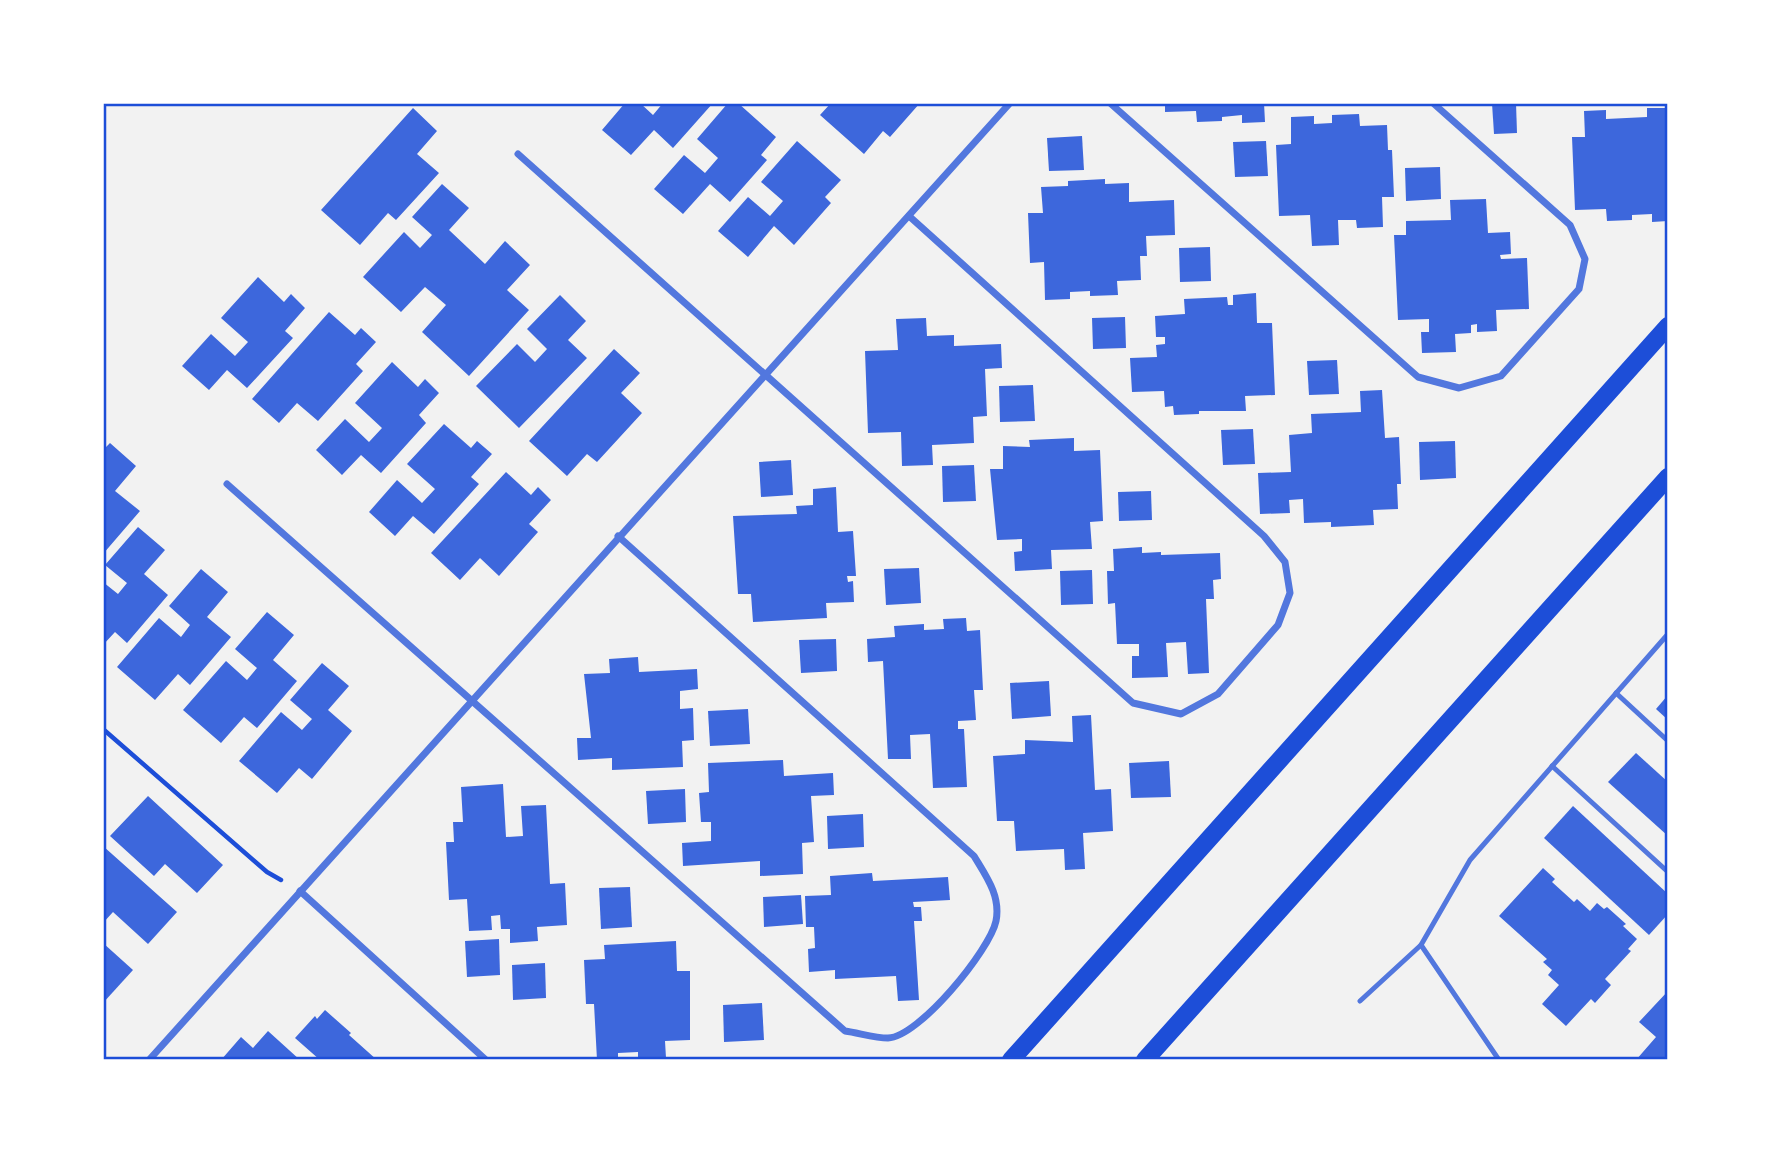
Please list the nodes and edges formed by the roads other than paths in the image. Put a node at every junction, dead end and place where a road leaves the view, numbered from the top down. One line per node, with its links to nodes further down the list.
1 (1010, 103): 5 (street)
2 (1110, 103): 3 (street)
3 (1433, 103)
4 (518, 154): 7 (street)
5 (909, 216): 7 (street); 7 (street)
6 (1668, 326): 22 (main road)
7 (763, 374): 10 (street)
8 (1668, 477): 23 (main road)
9 (228, 484): 13 (street)
10 (618, 536): 13 (street); 13 (street)
11 (1668, 634): 12 (lane)
12 (1616, 693): 14 (lane); 15 (lane)
13 (473, 699): 17 (street)
14 (1668, 741)
15 (1552, 766): 16 (lane); 18 (lane)
16 (1668, 872)
17 (300, 891): 20 (street); 21 (street)
18 (1421, 945): 19 (lane); 24 (lane)
19 (1360, 1002)
20 (149, 1060)
21 (486, 1060)
22 (1011, 1060)
23 (1145, 1060)
24 (1499, 1060)

